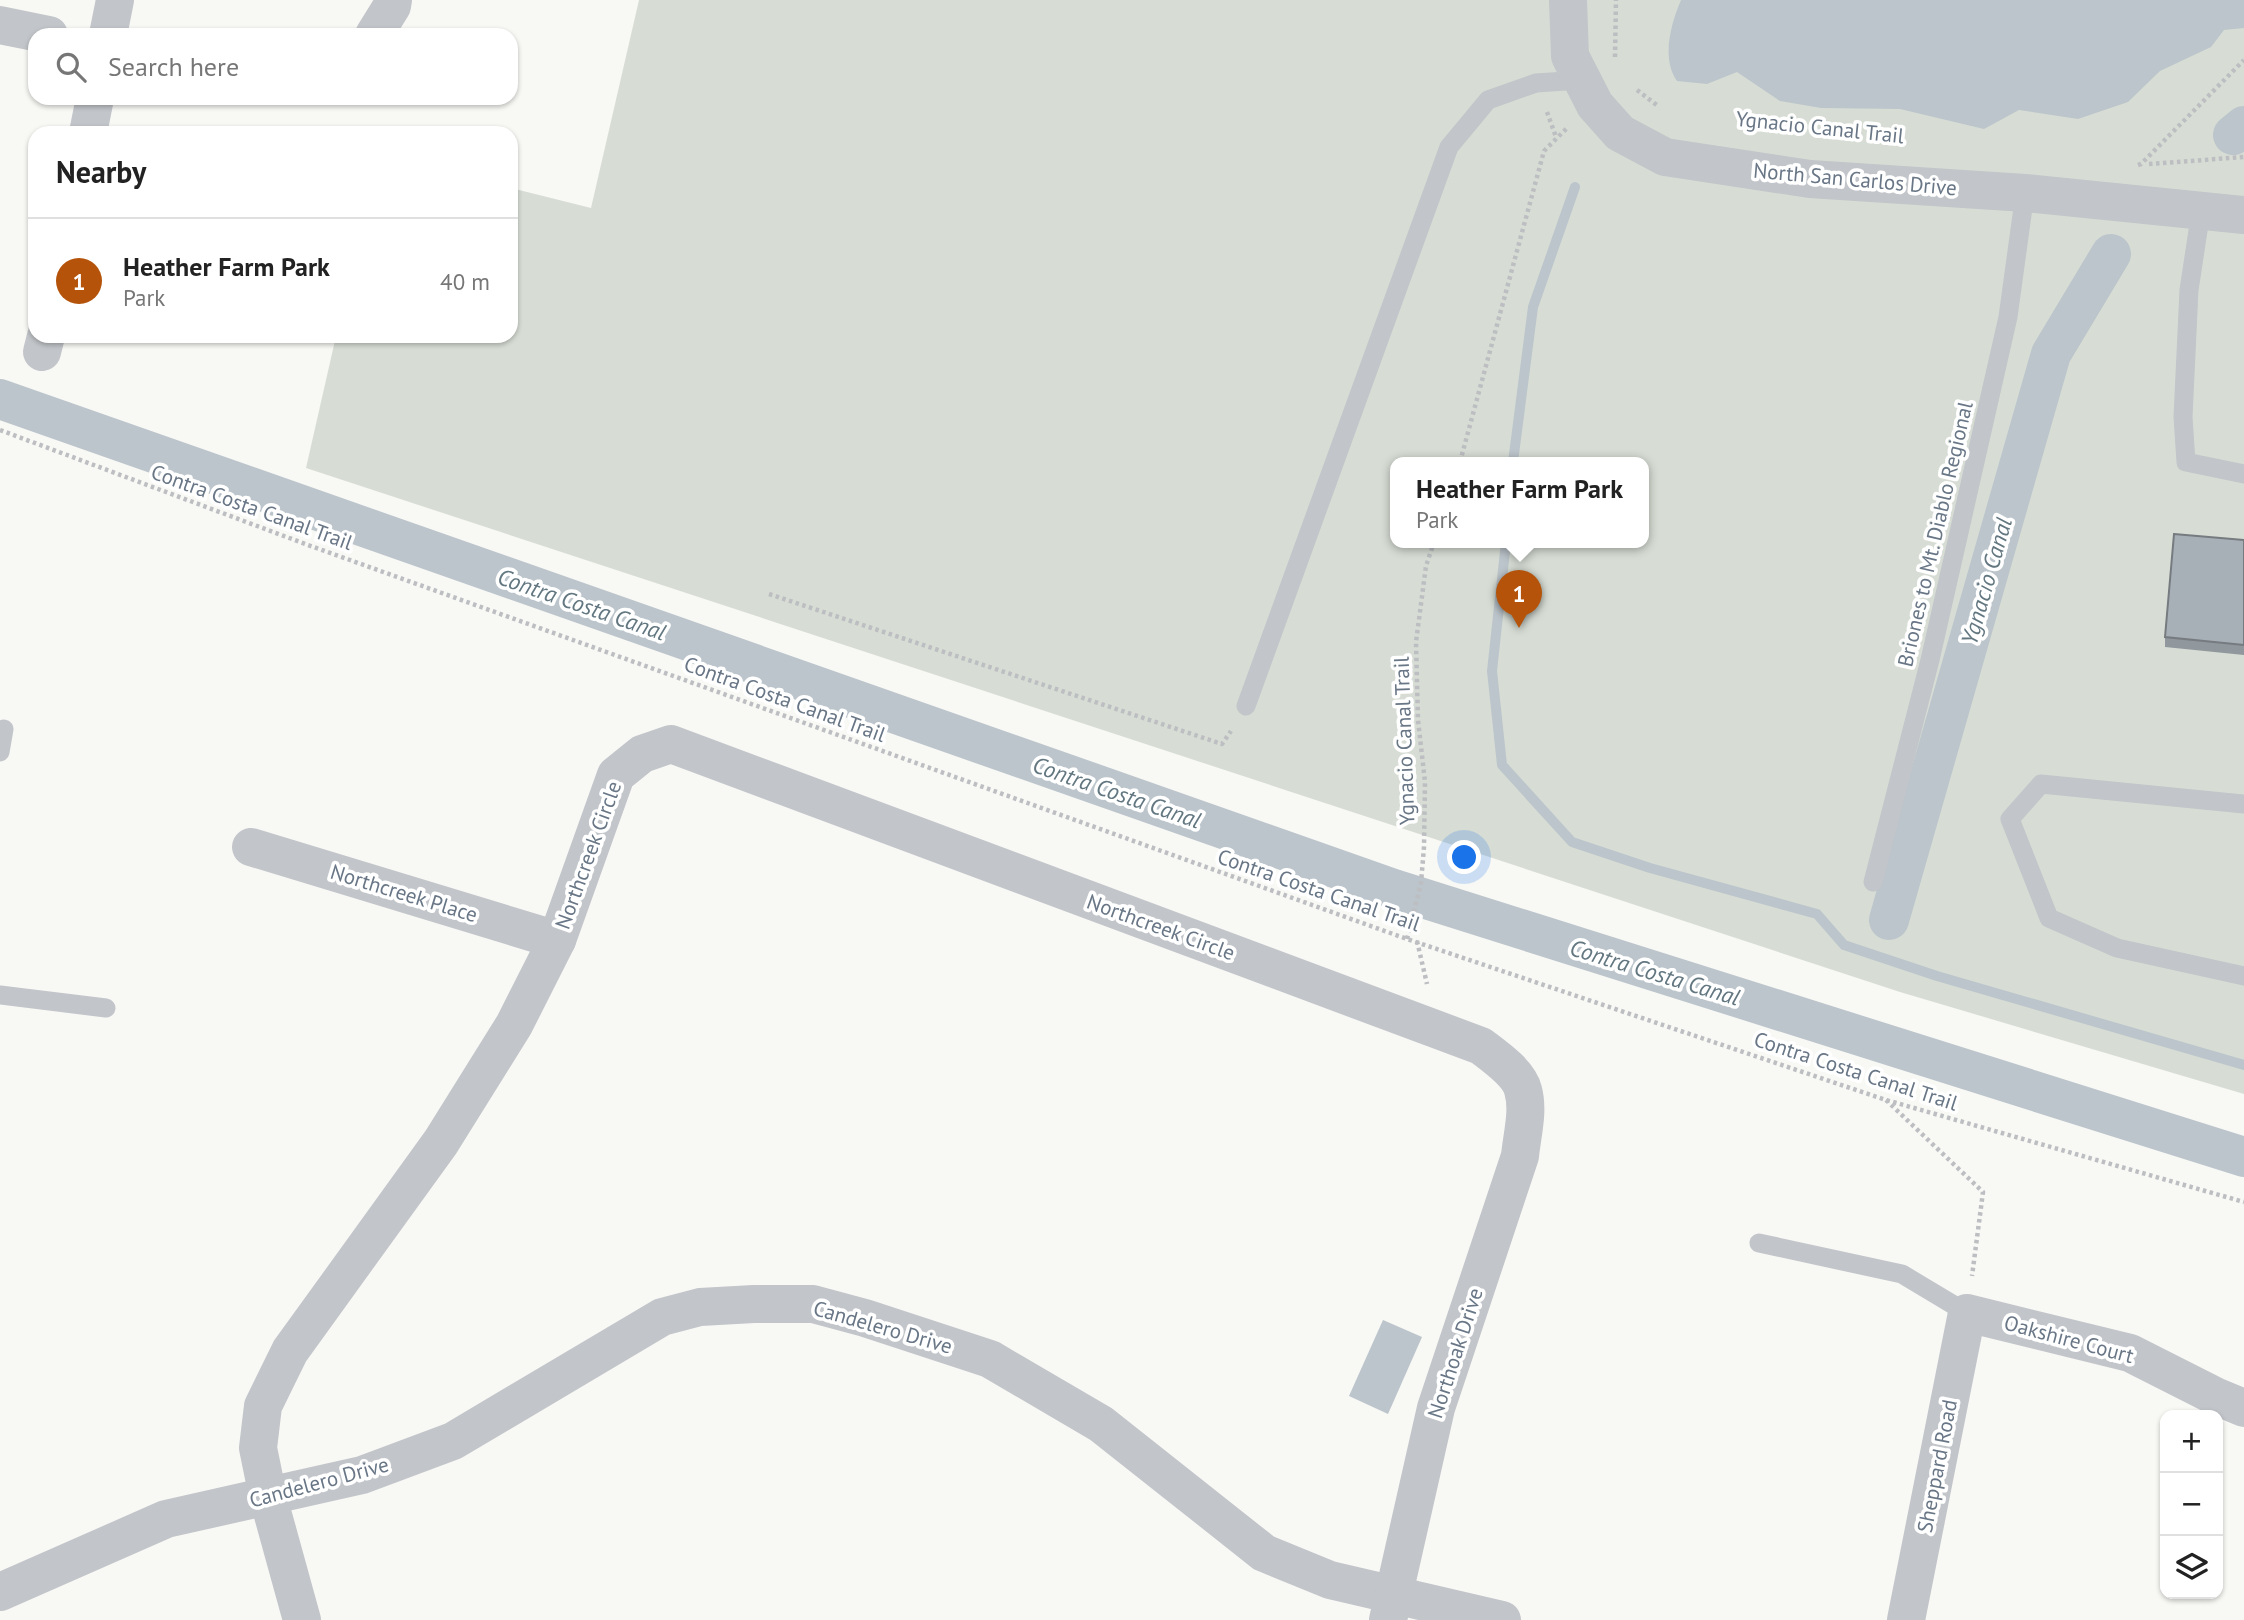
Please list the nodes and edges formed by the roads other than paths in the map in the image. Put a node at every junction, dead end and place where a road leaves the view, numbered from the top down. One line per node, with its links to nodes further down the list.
1 (115, 0): 5 (street)
2 (393, 0): 6 (street)
3 (1568, 0): 8 (street, North San Carlos Drive)
4 (0, 25): 7 (street)
5 (109, 28)
6 (378, 28)
7 (28, 31)
8 (1588, 92): 11 (street, North San Carlos Drive); 15 (lane)
9 (94, 105): 10 (street)
10 (89, 126)
11 (2025, 192): 12 (street, North San Carlos Drive); 20 (lane, Briones to Mt. Diablo Regional)
12 (2201, 211): 13 (street, North San Carlos Drive); 14 (lane)
13 (2244, 215)
14 (2244, 474)
15 (1246, 706)
16 (4, 729): 17 (lane)
17 (0, 752)
18 (2244, 804): 22 (lane)
19 (251, 847): 21 (street, Northcreek Place)
20 (1873, 882)
21 (556, 940): 25 (street, Northcreek Circle); 29 (street, Northcreek Circle)
22 (2244, 976)
23 (0, 995): 24 (lane)
24 (106, 1008)
25 (1523, 1087): 31 (street, Northoak Drive)
26 (1759, 1243): 27 (lane)
27 (1967, 1312): 28 (street, Oakshire Court); 34 (street, Sheppard Road)
28 (2244, 1408)
29 (268, 1497): 30 (street, Candelero Drive); 31 (street, Candelero Drive); 32 (street, Northcreek Circle)
30 (0, 1592)
31 (1391, 1608): 33 (street, Candelero Drive)
32 (302, 1620)
33 (1502, 1620)
34 (1906, 1620)

